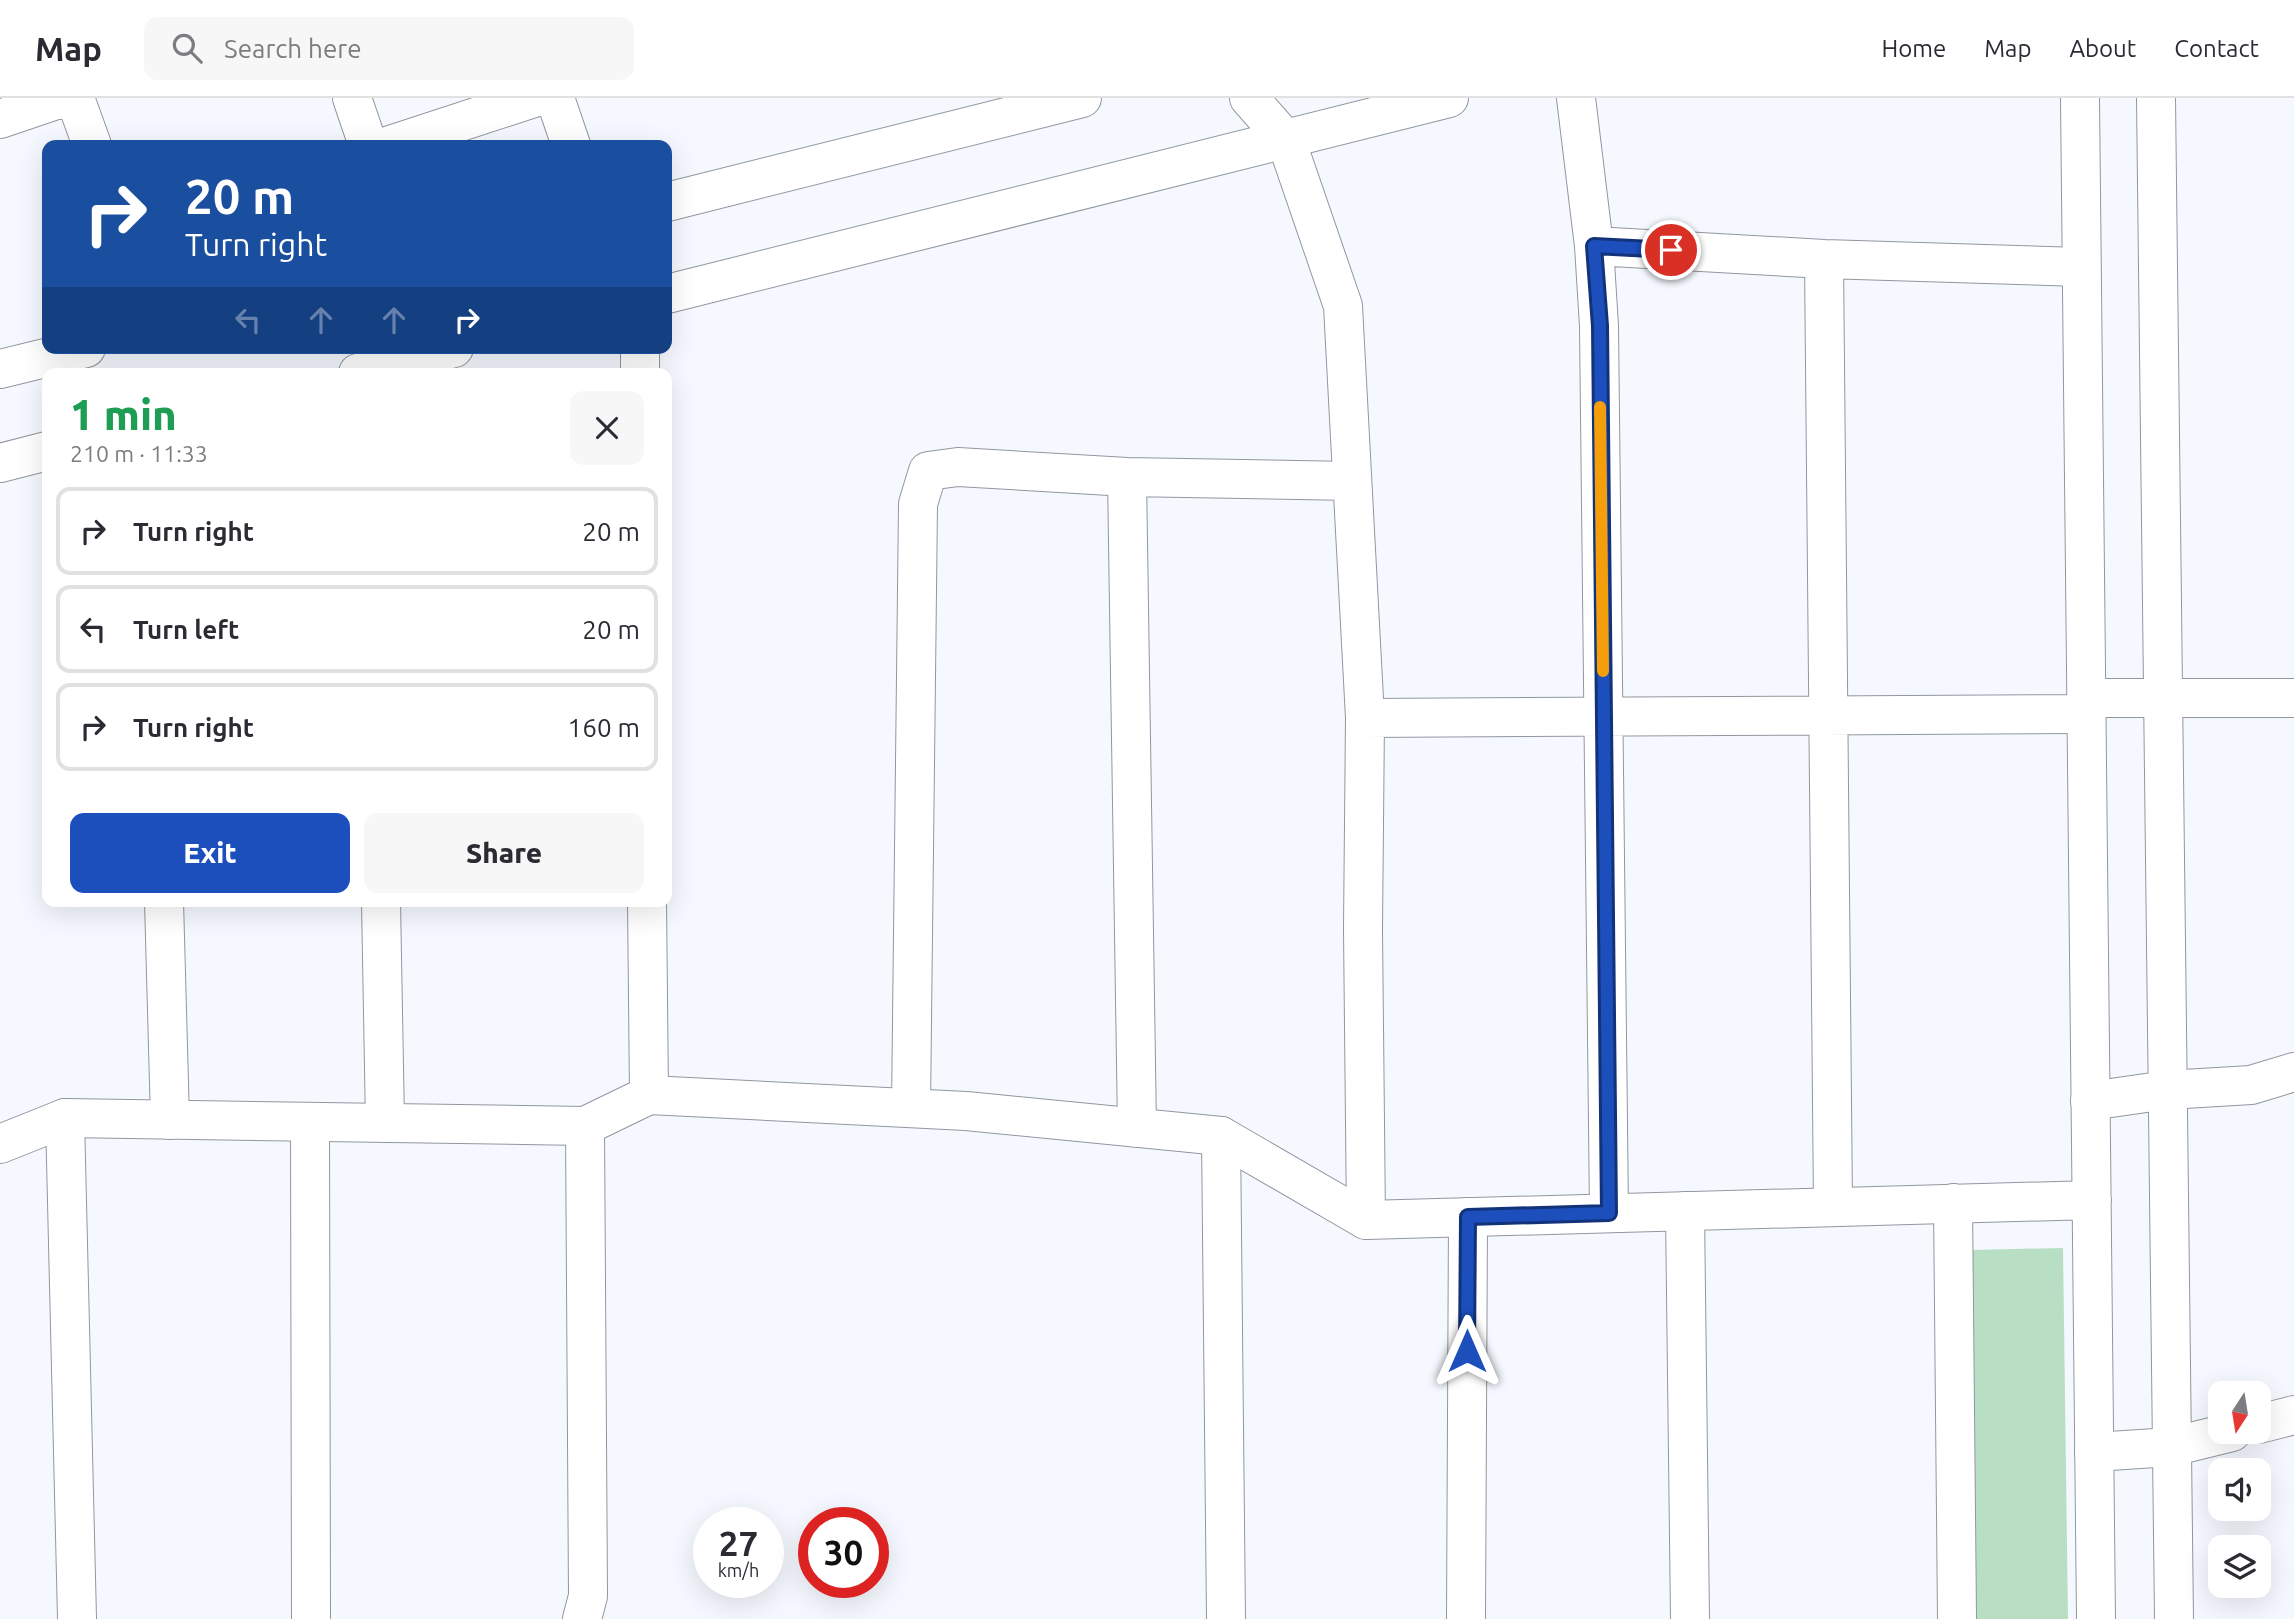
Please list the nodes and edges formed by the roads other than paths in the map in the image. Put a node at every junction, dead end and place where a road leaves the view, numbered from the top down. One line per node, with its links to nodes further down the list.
1 (62, 98): 12 (street)
2 (75, 98): 13 (street)
3 (352, 98): 14 (street)
4 (534, 98): 15 (street)
5 (555, 98): 16 (street)
6 (1082, 98): 18 (street)
7 (1250, 98): 17 (street)
8 (1449, 98): 17 (street)
9 (1576, 98): 19 (street)
10 (2080, 98): 21 (street)
11 (2156, 98): 31 (street)
12 (0, 120)
13 (90, 140)
14 (366, 140)
15 (405, 140)
16 (569, 140)
17 (1286, 140): 22 (street); 30 (street)
18 (672, 201)
19 (1594, 246): 20 (street); 35 (street)
20 (1824, 259): 21 (street); 34 (street)
21 (2081, 267): 33 (street)
22 (672, 293)
23 (61, 354): 26 (street)
24 (432, 354): 25 (street)
25 (382, 368)
26 (0, 369)
27 (42, 452): 28 (street)
28 (0, 463)
29 (1127, 477): 30 (street); 44 (street); 50 (street)
30 (1352, 481): 36 (street)
31 (2163, 698): 32 (street); 33 (street); 41 (street)
32 (2294, 698)
33 (2086, 706): 34 (street); 43 (street)
34 (1828, 714): 35 (street); 55 (street)
35 (1604, 716): 36 (street); 57 (street)
36 (1366, 718): 59 (street)
37 (163, 907): 46 (street)
38 (381, 907): 48 (street)
39 (647, 907): 42 (street)
40 (2294, 1072): 41 (street)
41 (2167, 1090): 43 (street); 63 (street)
42 (649, 1095): 44 (street); 49 (street)
43 (2090, 1101): 53 (street)
44 (911, 1108): 50 (street)
45 (65, 1118): 46 (street); 52 (street); 65 (street)
46 (170, 1120): 47 (street)
47 (310, 1122): 48 (street); 66 (street)
48 (384, 1124): 49 (street)
49 (585, 1126): 67 (street)
50 (1137, 1128): 51 (street)
51 (1221, 1136): 59 (street); 68 (street)
52 (0, 1144)
53 (2092, 1200): 54 (street); 64 (street)
54 (1953, 1203): 55 (street); 71 (street)
55 (1833, 1206): 56 (street)
56 (1685, 1211): 57 (street); 70 (street)
57 (1609, 1213): 58 (street)
58 (1468, 1217): 59 (street); 69 (street)
59 (1367, 1220)
60 (2294, 1415): 61 (street)
61 (2272, 1421)
62 (2208, 1438): 63 (street)
63 (2171, 1447): 64 (street); 73 (street)
64 (2094, 1452): 72 (street)
65 (77, 1619)
66 (311, 1619)
67 (582, 1619)
68 (1226, 1619)
69 (1466, 1619)
70 (1690, 1619)
71 (1957, 1619)
72 (2096, 1619)
73 (2174, 1619)

